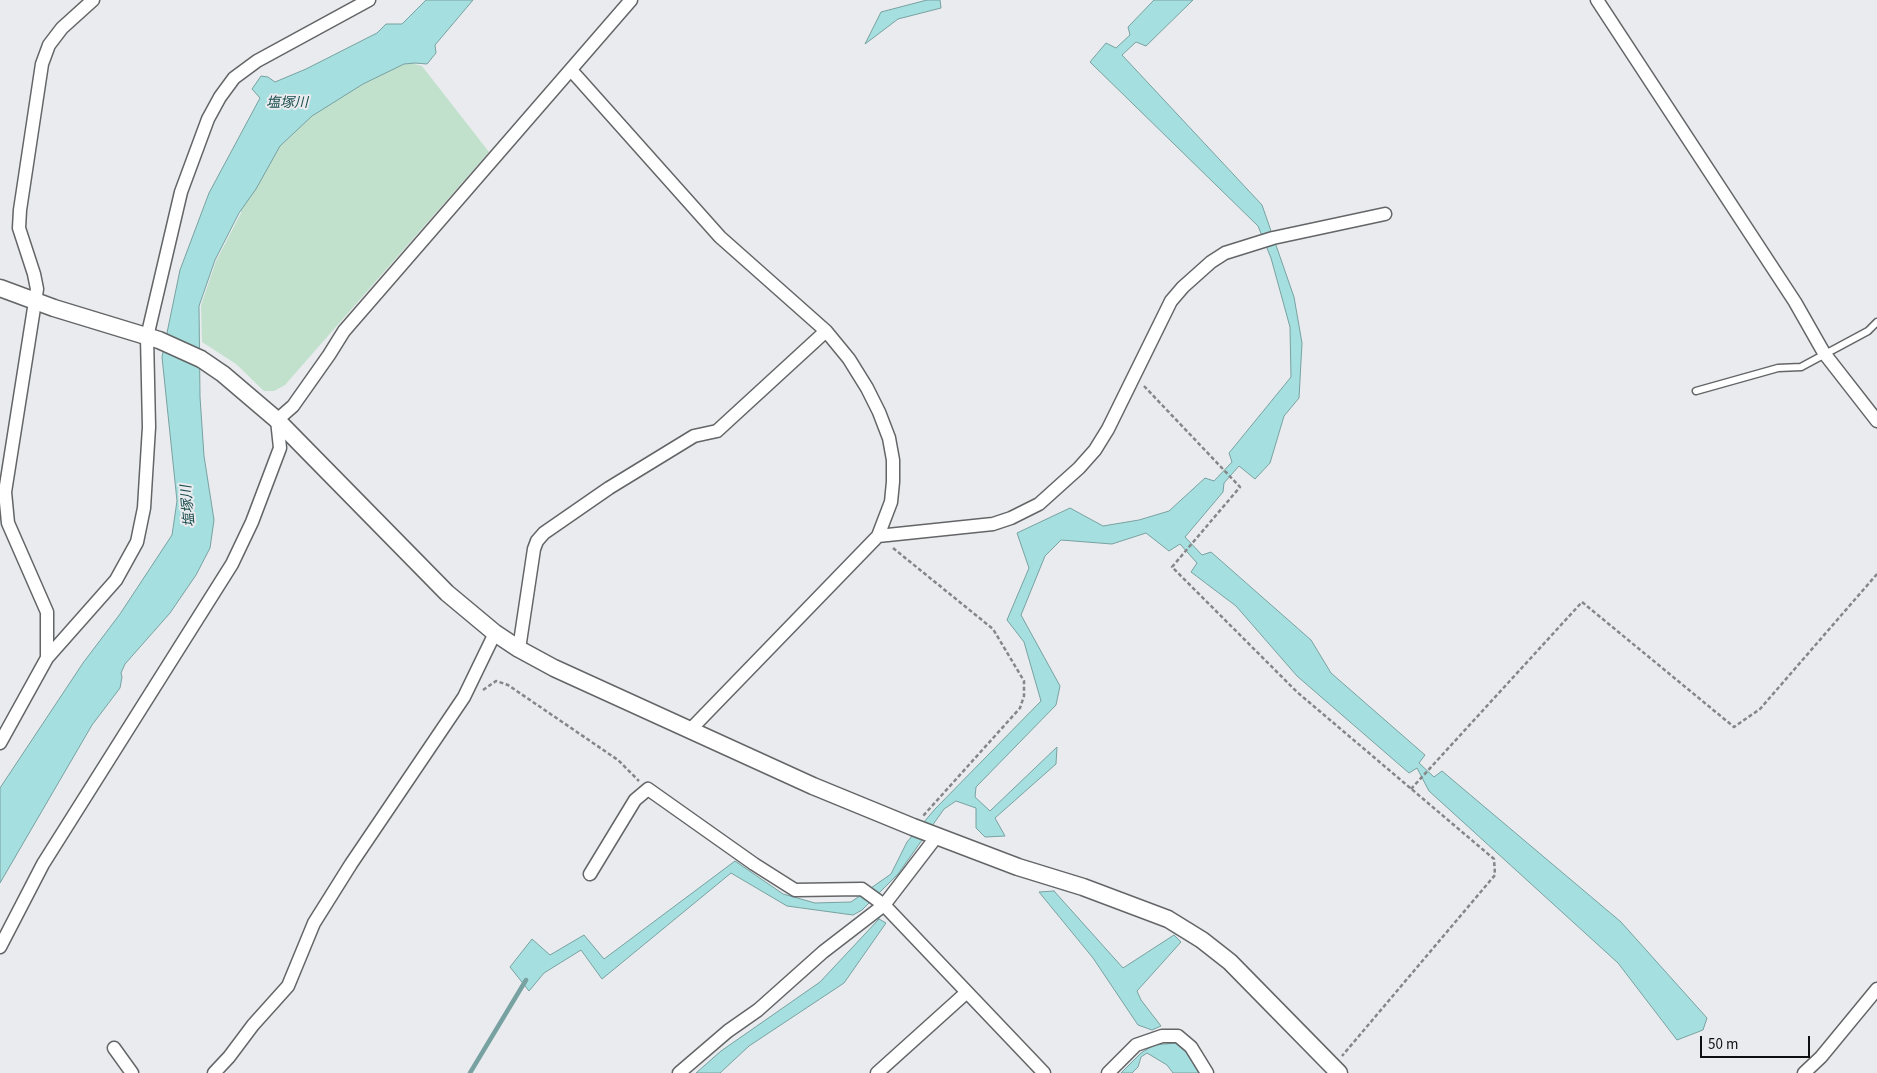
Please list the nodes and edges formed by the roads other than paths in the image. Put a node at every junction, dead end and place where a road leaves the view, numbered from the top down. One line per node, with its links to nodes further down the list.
1 (93, 0): 8 (street)
2 (369, 0): 11 (street)
3 (631, 0): 5 (street)
4 (1597, 0): 12 (street)
5 (571, 70): 10 (street); 14 (street)
6 (1385, 214): 17 (street)
7 (0, 288): 8 (street)
8 (34, 301): 11 (street); 16 (street)
9 (1877, 322): 12 (lane)
10 (826, 331): 17 (street); 19 (street)
11 (153, 339): 14 (street); 20 (street)
12 (1824, 353): 13 (lane); 15 (street)
13 (1696, 391)
14 (277, 420): 18 (street); 26 (street)
15 (1877, 421)
16 (4, 527): 20 (street)
17 (878, 536): 21 (street)
18 (495, 633): 19 (street); 32 (street)
19 (519, 649): 21 (street)
20 (47, 658): 22 (street)
21 (690, 730): 23 (street)
22 (0, 743)
23 (937, 836): 25 (street); 30 (street)
24 (590, 874): 25 (street)
25 (884, 905): 28 (street); 33 (street)
26 (0, 947)
27 (1877, 989): 38 (street)
28 (967, 992): 34 (street); 35 (street)
29 (114, 1048): 31 (street)
30 (1336, 1070)
31 (130, 1072)
32 (214, 1073)
33 (679, 1073)
34 (878, 1073)
35 (1044, 1073)
36 (1108, 1073): 37 (street)
37 (1207, 1073)
38 (1804, 1073)

